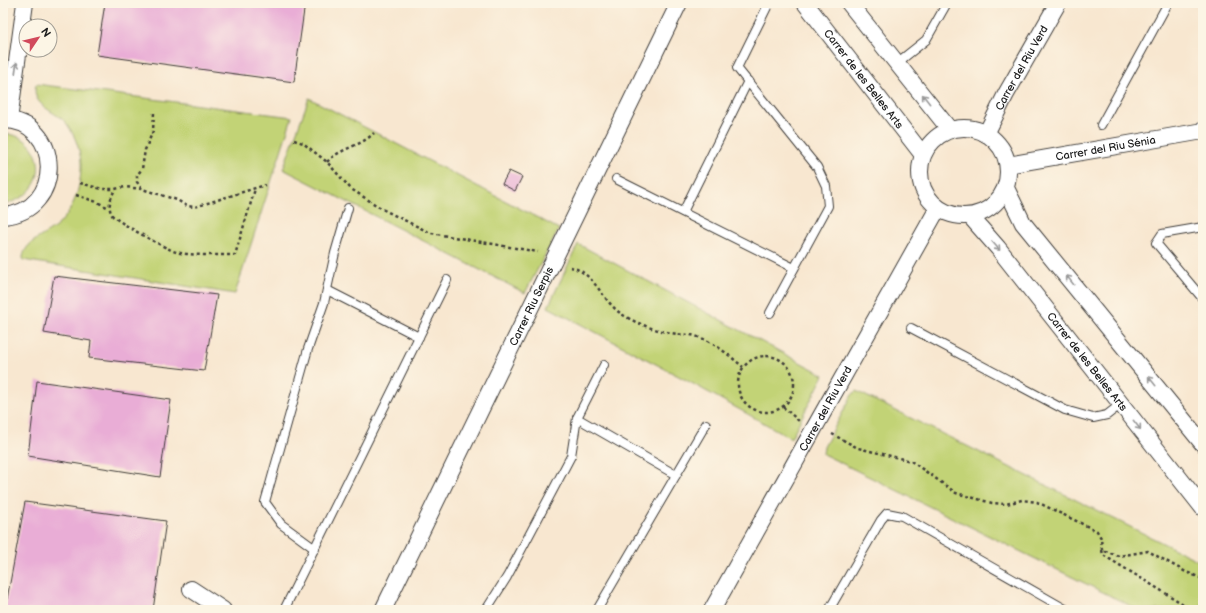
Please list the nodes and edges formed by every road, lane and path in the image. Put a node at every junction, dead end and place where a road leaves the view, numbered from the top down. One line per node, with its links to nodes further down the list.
1 (25, 3): 12 (street, one-way to 1)
2 (679, 3): 63 (street, Carrer Riu Serpis)
3 (769, 3): 10 (lane)
4 (805, 3): 19 (street, Carrer de les Belles Arts)
5 (849, 3): 9 (street)
6 (947, 3): 9 (lane)
7 (1058, 3): 17 (street, Carrer del Riu Verd)
8 (1168, 3): 13 (lane)
9 (897, 63): 14 (street, one-way to 9)
10 (748, 81): 33 (lane); 39 (lane)
11 (154, 113): 25 (path)
12 (6, 120): 34 (street)
13 (1102, 125)
14 (950, 130): 17 (street); 19 (street)
15 (1203, 131): 21 (street, Carrer del Riu Sénia)
16 (374, 133): 20 (path)
17 (986, 134): 21 (street)
18 (294, 140): 20 (path)
19 (923, 155): 32 (street)
20 (327, 162): 37 (path)
21 (1008, 165): 26 (street)
22 (616, 179): 33 (lane)
23 (80, 183): 27 (path)
24 (266, 185): 28 (path)
25 (142, 188): 27 (path); 28 (path)
26 (1006, 188): 35 (street); 54 (street, one-way to 26)
27 (115, 189): 30 (path)
28 (255, 189): 30 (path)
29 (76, 194): 30 (path)
30 (109, 208)
31 (348, 208): 41 (lane)
32 (938, 208): 35 (street); 66 (street, Carrer del Riu Verd)
33 (683, 212): 39 (lane)
34 (3, 216)
35 (970, 216): 48 (street, Carrer de les Belles Arts, one-way to 48)
36 (1203, 227): 42 (lane)
37 (541, 253)
38 (567, 266): 47 (path)
39 (794, 268): 43 (lane)
40 (447, 280): 45 (lane)
41 (327, 290): 45 (lane); 57 (lane)
42 (1203, 299)
43 (770, 313)
44 (911, 328): 48 (lane)
45 (419, 337): 57 (lane)
46 (604, 365): 50 (lane)
47 (743, 367): 49 (path); 49 (path)
48 (1121, 404): 56 (street, Carrer de les Belles Arts, one-way to 56)
49 (783, 407): 51 (path)
50 (577, 418): 55 (lane); 64 (lane)
51 (800, 421)
52 (706, 424): 55 (lane)
53 (832, 434): 58 (path)
54 (1202, 440)
55 (676, 475): 65 (lane)
56 (1203, 508)
57 (315, 548): 62 (lane)
58 (1102, 550): 59 (path); 69 (path)
59 (1203, 579)
60 (191, 589): 61 (street)
61 (223, 610)
62 (284, 610)
63 (383, 610)
64 (486, 610)
65 (597, 610)
66 (712, 610)
67 (829, 610): 68 (lane)
68 (1067, 610)
69 (1194, 610)

